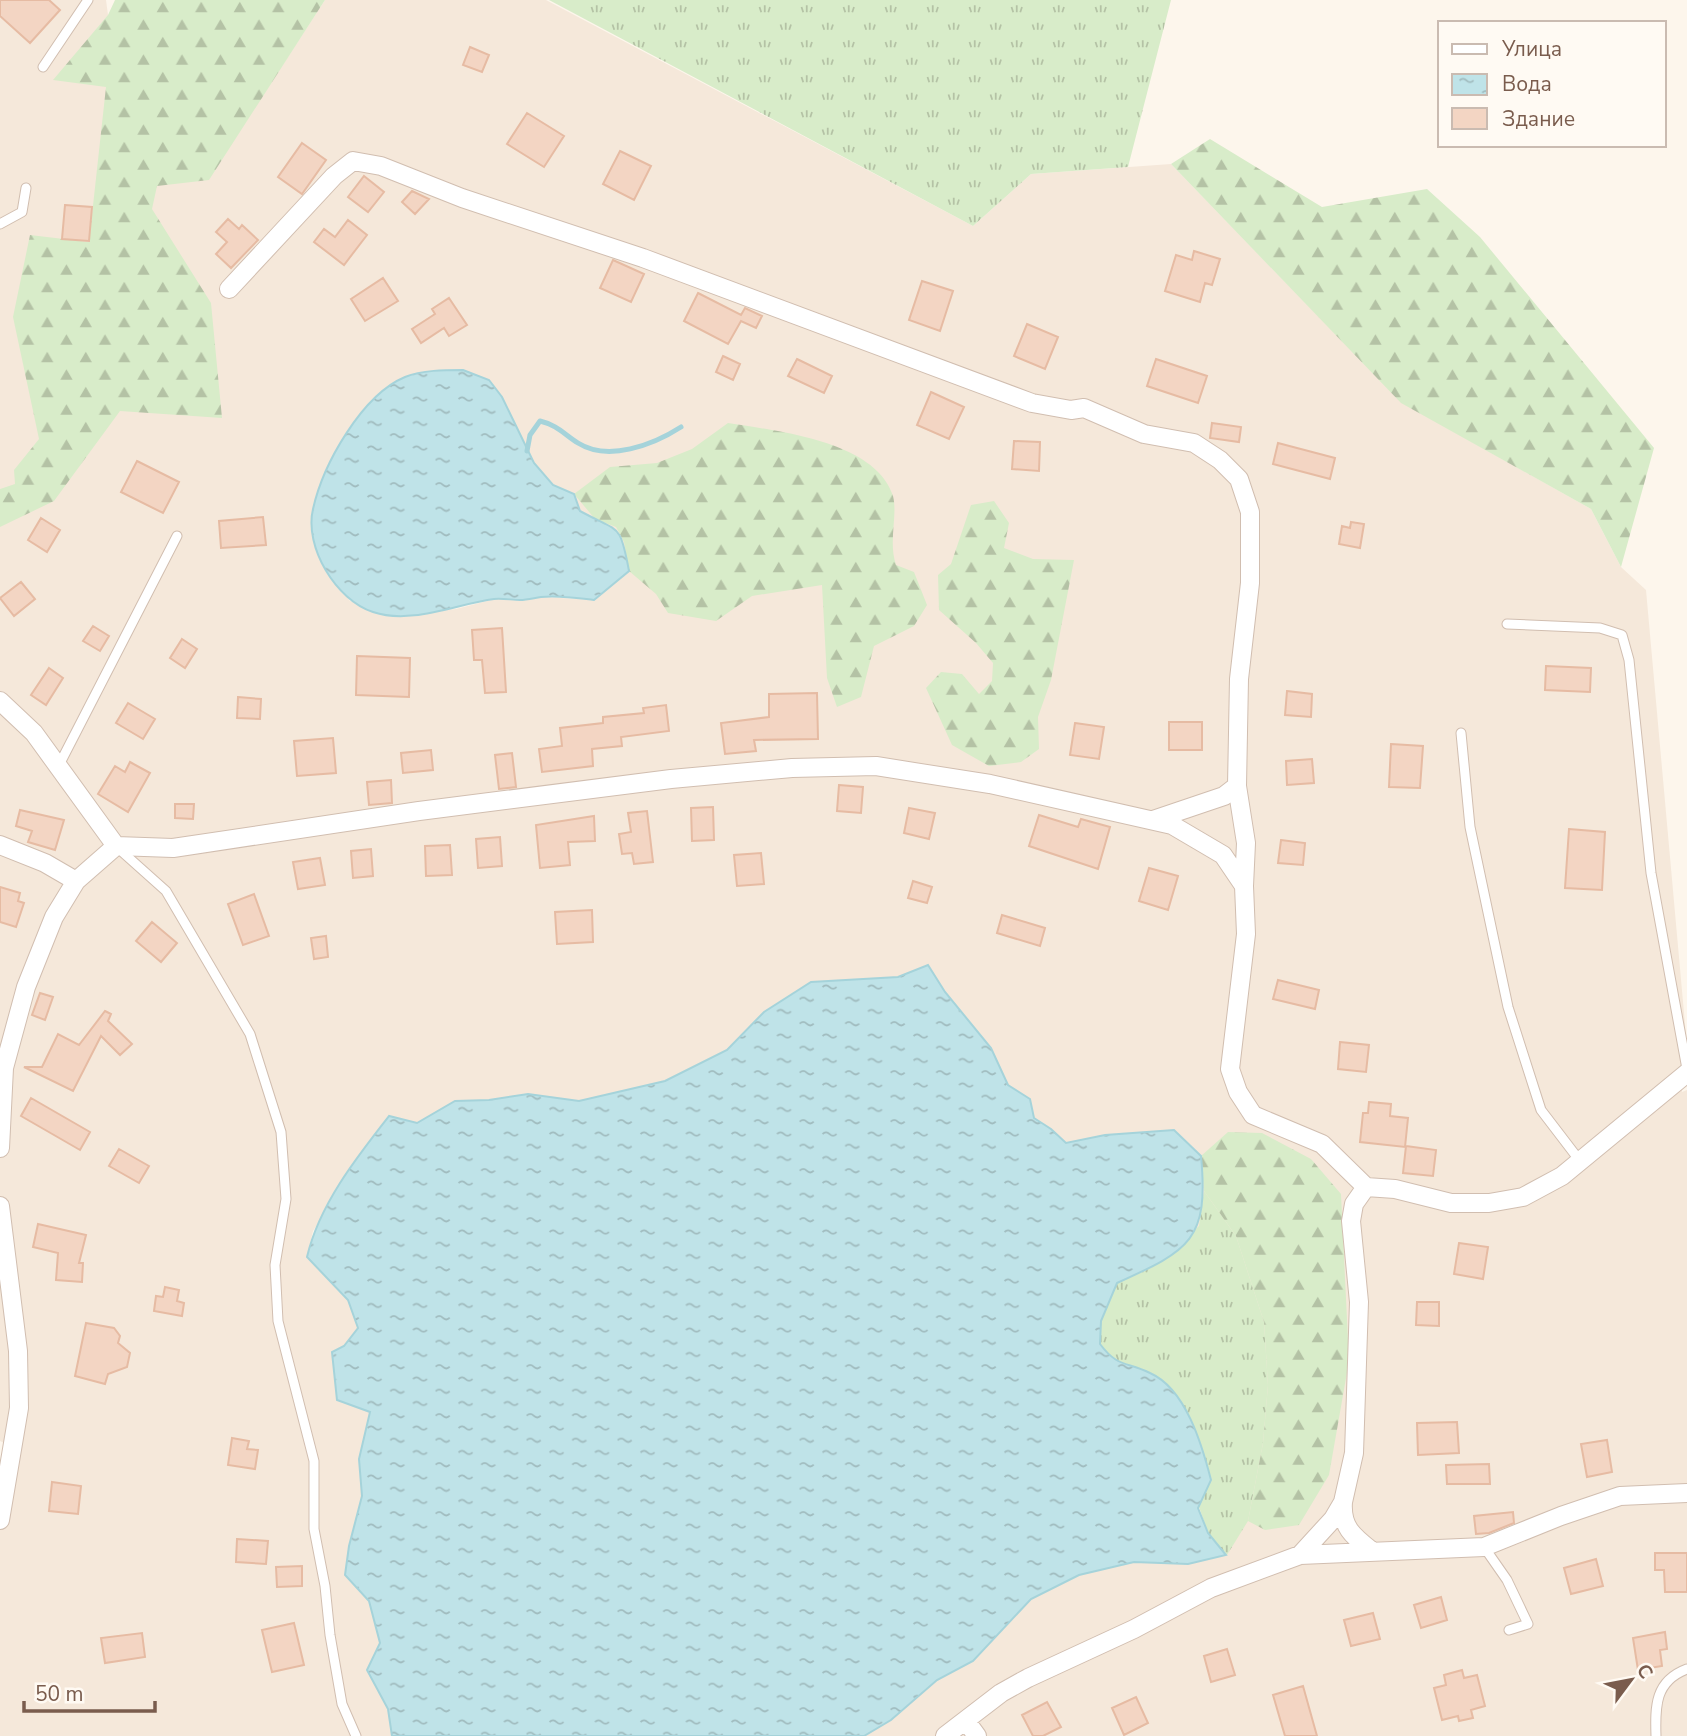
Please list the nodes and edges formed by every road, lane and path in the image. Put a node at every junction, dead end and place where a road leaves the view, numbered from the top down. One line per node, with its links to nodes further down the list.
1 (88, 0): 2 (lane)
2 (43, 67)
3 (26, 188): 4 (lane)
4 (0, 224)
5 (229, 289): 11 (street)
6 (177, 536): 10 (lane)
7 (1507, 624): 17 (lane)
8 (0, 701): 10 (street)
9 (1461, 733): 19 (lane)
10 (58, 767): 14 (street)
11 (1237, 786): 12 (street); 16 (street)
12 (1153, 820): 14 (street); 16 (street)
13 (0, 845): 15 (street)
14 (116, 846): 15 (street); 31 (lane)
15 (76, 881): 18 (street)
16 (1244, 887): 20 (street)
17 (1687, 1071): 19 (street)
18 (0, 1147)
19 (1580, 1161): 20 (street)
20 (1367, 1187): 23 (street)
21 (0, 1206): 24 (street)
22 (1687, 1493): 25 (street)
23 (1343, 1502): 26 (street); 27 (street)
24 (0, 1520)
25 (1484, 1547): 26 (street); 28 (lane)
26 (1373, 1552): 27 (street)
27 (1300, 1555): 30 (street)
28 (1509, 1630)
29 (1687, 1669): 34 (lane)
30 (966, 1721): 32 (street); 33 (street)
31 (356, 1736)
32 (945, 1736)
33 (977, 1736)
34 (1656, 1736)

